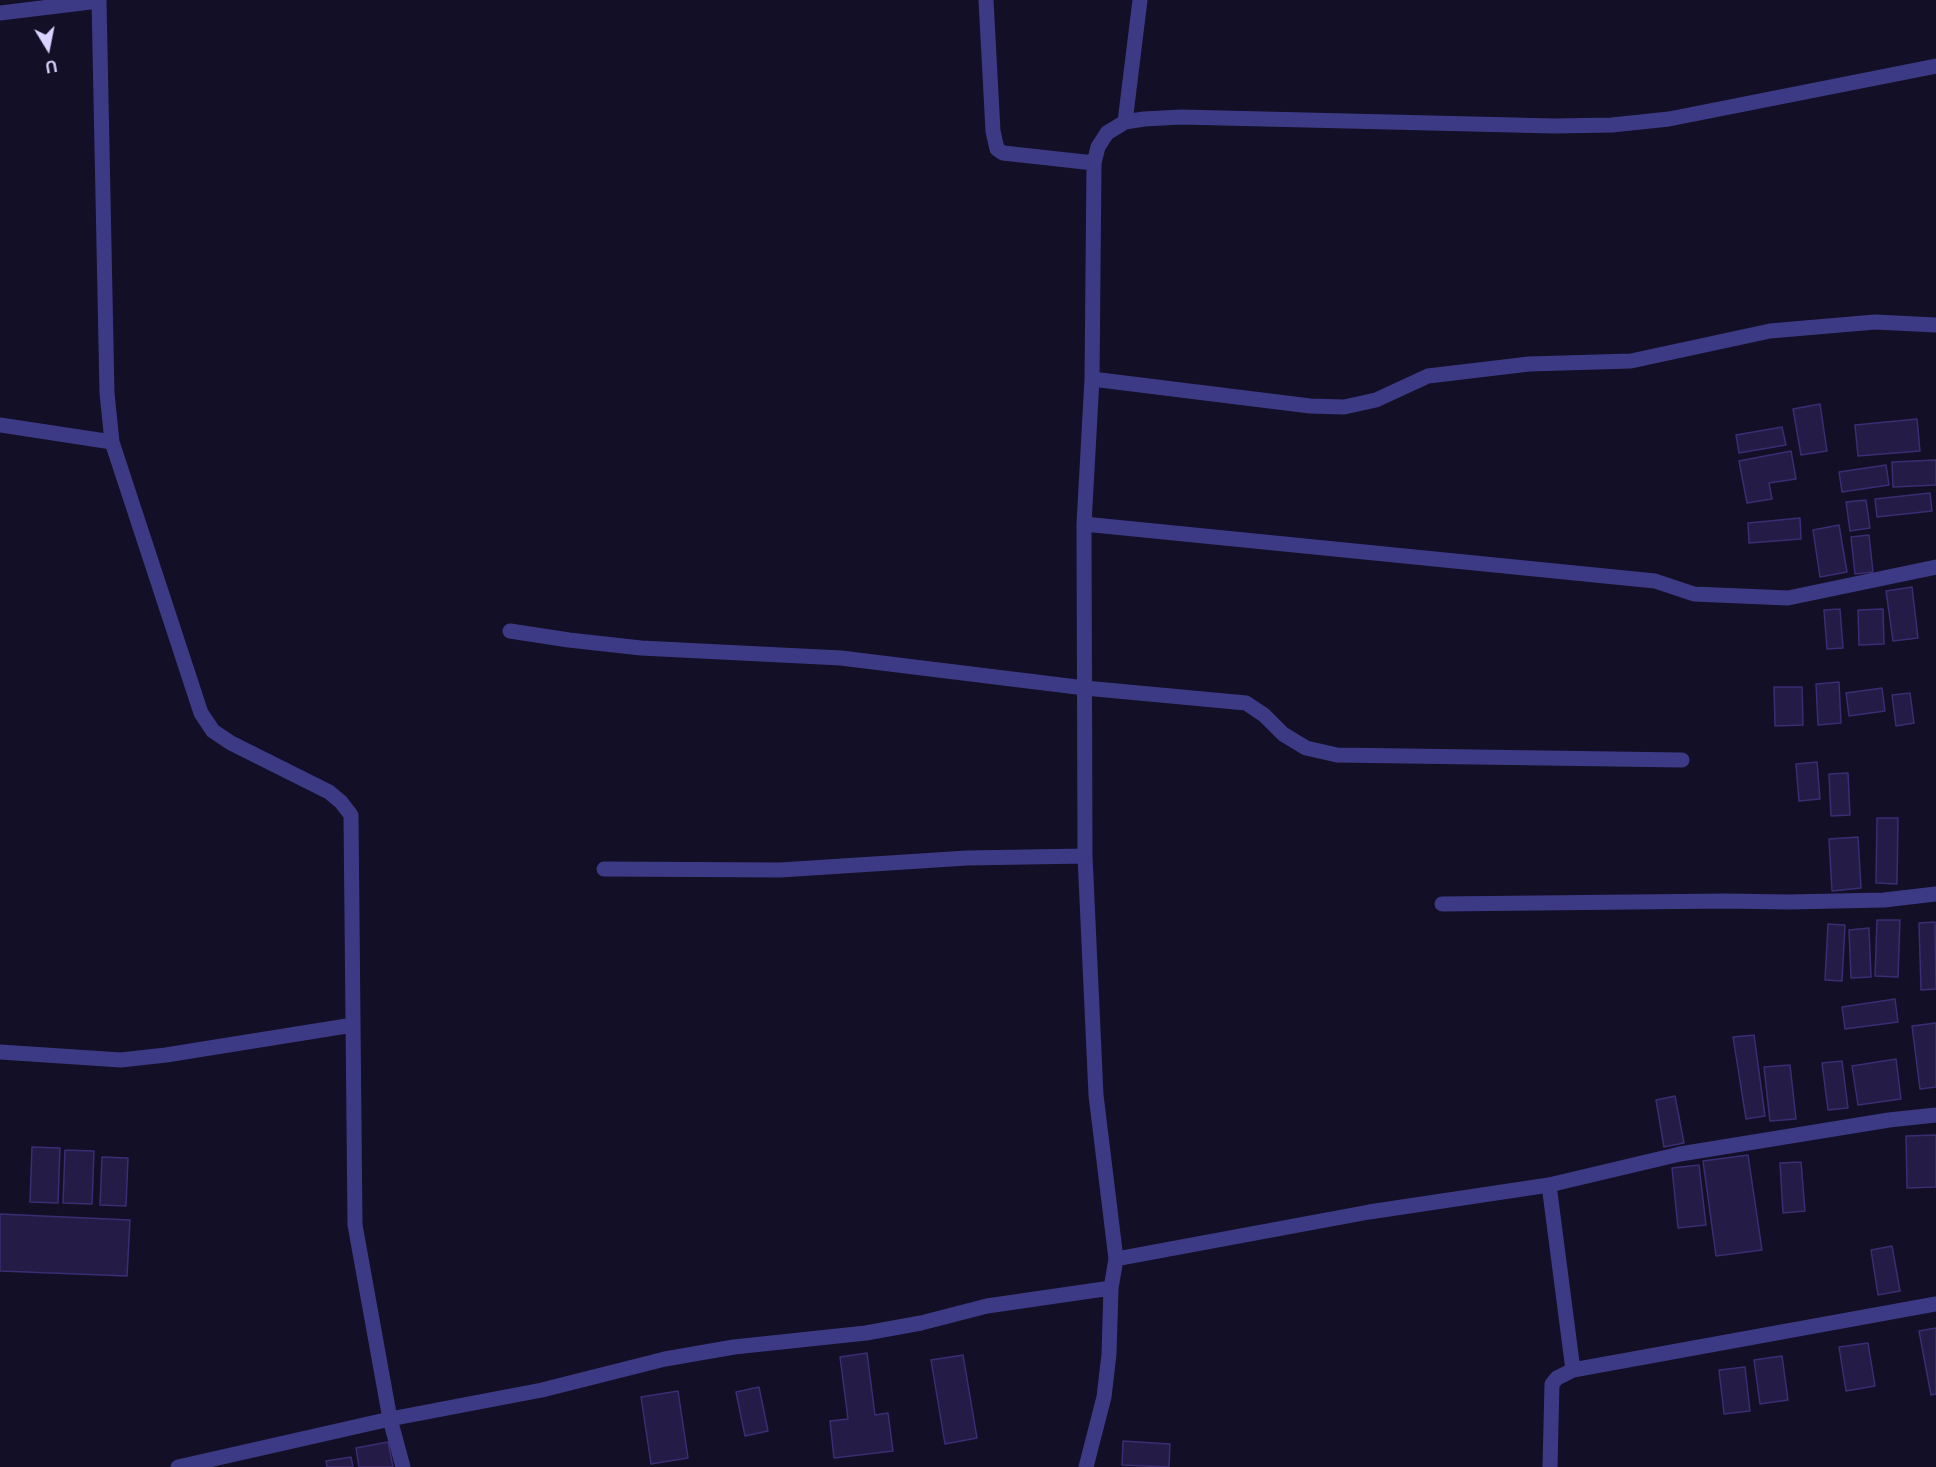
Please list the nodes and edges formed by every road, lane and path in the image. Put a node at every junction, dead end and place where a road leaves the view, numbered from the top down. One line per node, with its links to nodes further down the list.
1 (99, 0): 4 (street); 11 (street)
2 (986, 0): 7 (street)
3 (1140, 0): 6 (street)
4 (0, 13)
5 (1936, 66): 6 (street)
6 (1125, 122): 7 (street)
7 (1094, 164): 9 (street)
8 (1936, 325): 9 (street)
9 (1092, 379): 12 (street)
10 (0, 425): 11 (street)
11 (112, 442): 21 (street)
12 (1084, 524): 13 (street); 15 (street)
13 (1936, 567)
14 (510, 631): 15 (street)
15 (1085, 688): 16 (street); 17 (street)
16 (1682, 760)
17 (1085, 856): 18 (street); 25 (street)
18 (604, 869)
19 (1936, 894): 20 (street)
20 (1442, 904)
21 (353, 1025): 22 (street); 29 (street)
22 (0, 1052)
23 (1936, 1115): 24 (street)
24 (1549, 1185): 25 (street); 28 (street)
25 (1116, 1259): 26 (street)
26 (1111, 1288): 29 (street); 32 (street)
27 (1936, 1304): 28 (street)
28 (1573, 1370): 33 (street)
29 (390, 1419): 30 (street); 31 (street)
30 (178, 1467)
31 (403, 1467)
32 (1086, 1467)
33 (1550, 1467)

